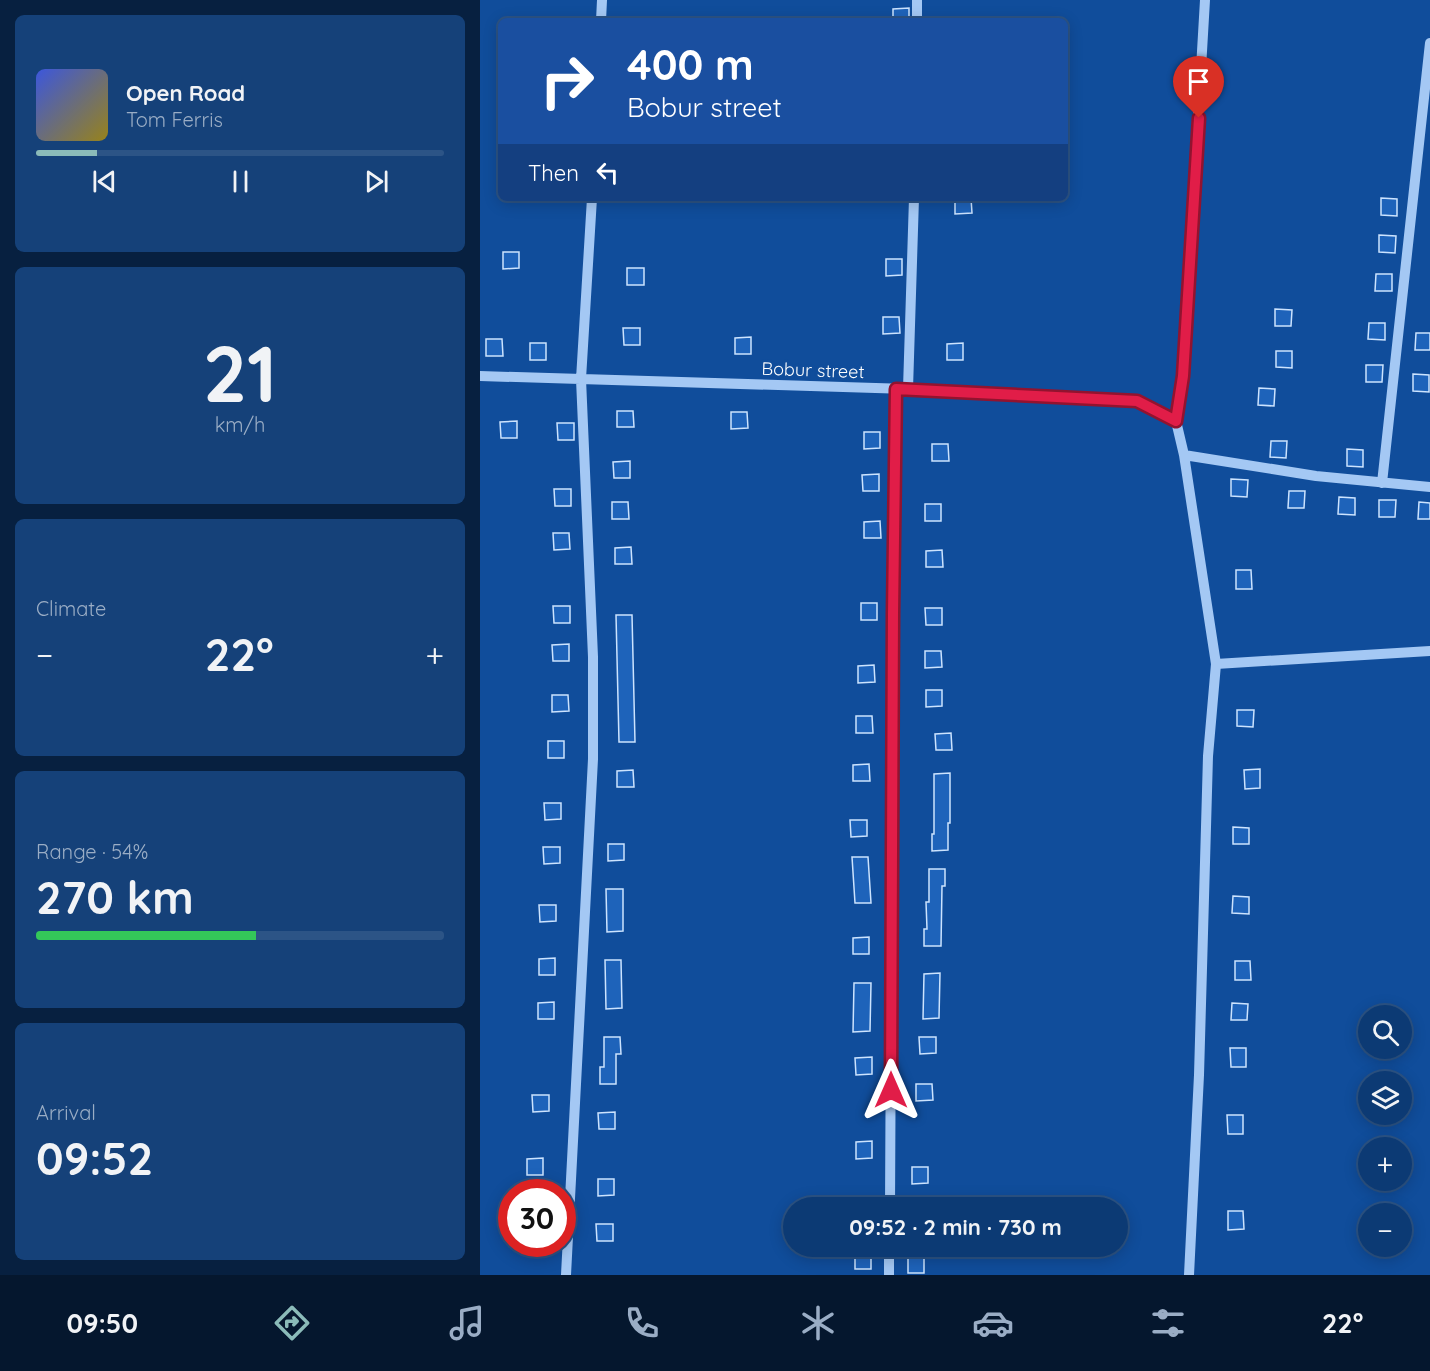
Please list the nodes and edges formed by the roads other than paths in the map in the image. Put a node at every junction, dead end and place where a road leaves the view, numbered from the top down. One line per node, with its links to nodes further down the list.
1 (603, 0): 4 (street)
2 (917, 0): 5 (street)
3 (1205, 0): 13 (street)
4 (601, 18)
5 (917, 18)
6 (1430, 43): 15 (street)
7 (592, 201): 10 (street)
8 (914, 201): 12 (street)
9 (480, 376): 10 (street, Bobur street)
10 (582, 379): 11 (street, Bobur street); 21 (street)
11 (896, 389): 12 (street, Bobur street); 19 (street)
12 (908, 389): 13 (street, Bobur street)
13 (1176, 421): 14 (street)
14 (1184, 455): 15 (street); 18 (street)
15 (1382, 483): 16 (street)
16 (1430, 487)
17 (1430, 651): 18 (street)
18 (1216, 664): 23 (street)
19 (890, 1197)
20 (889, 1257): 22 (street)
21 (566, 1275)
22 (889, 1275)
23 (1189, 1275)

